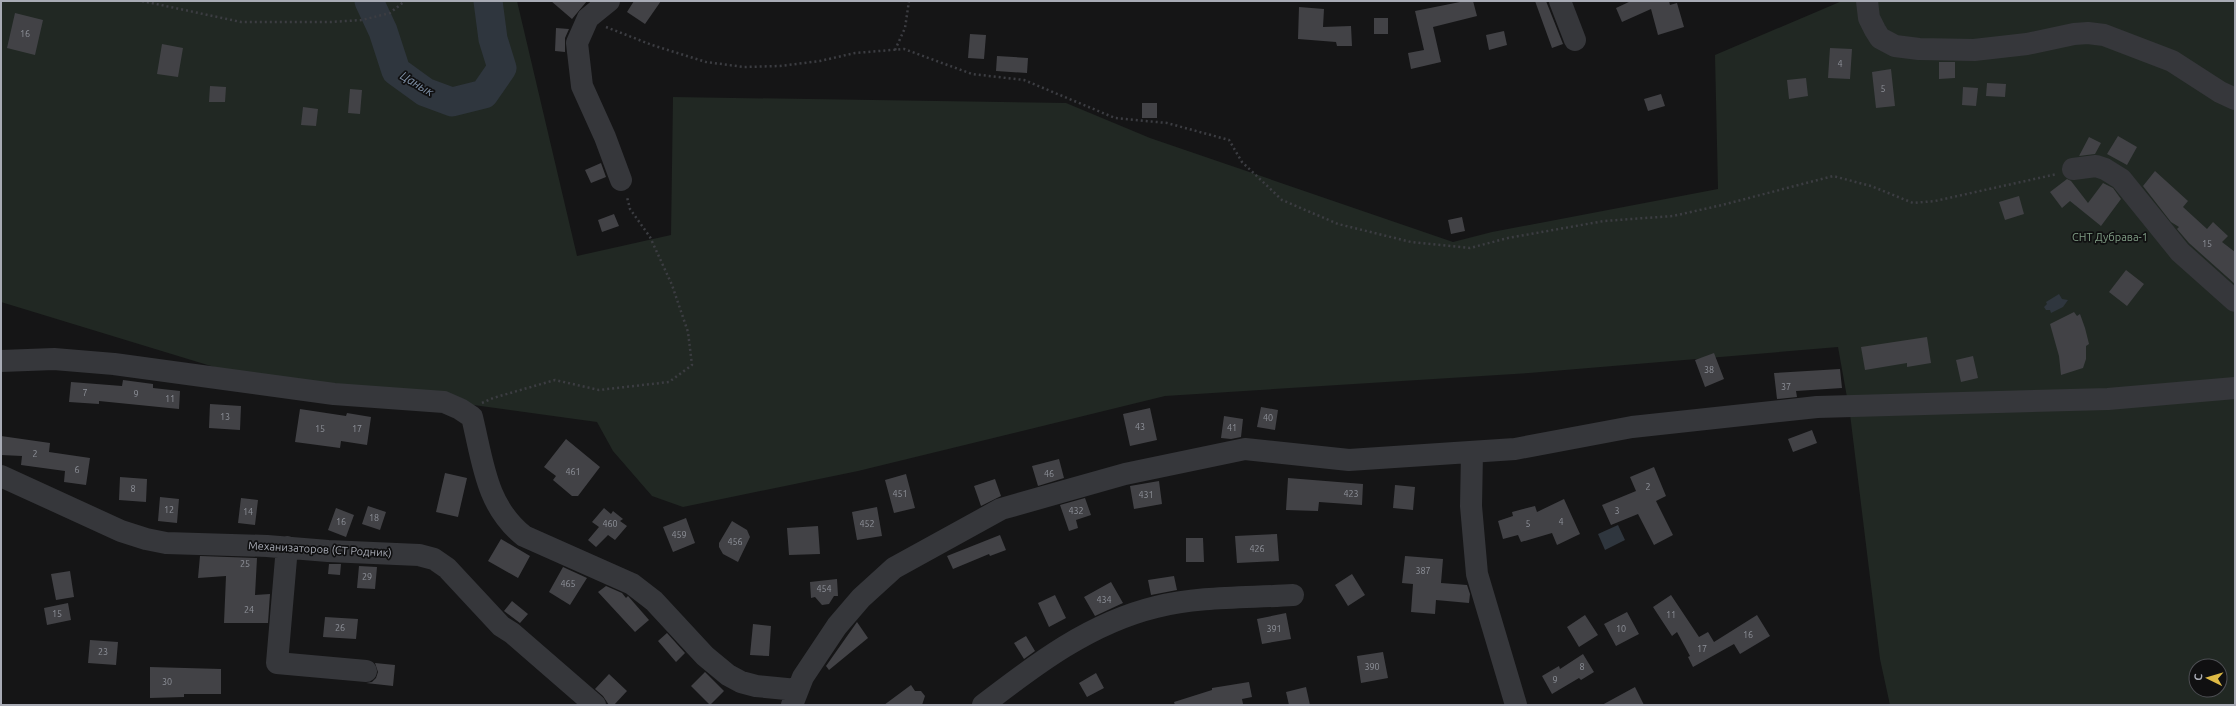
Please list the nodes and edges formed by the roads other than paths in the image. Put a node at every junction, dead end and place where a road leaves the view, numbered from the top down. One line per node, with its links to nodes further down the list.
1 (609, 1): 7 (street)
2 (1560, 1): 4 (street)
3 (1866, 1): 5 (street)
4 (1575, 40)
5 (2235, 98)
6 (2072, 169): 8 (street)
7 (621, 180)
8 (2235, 301)
9 (1, 361): 16 (street)
10 (2235, 388): 11 (street)
11 (1472, 453): 16 (street); 19 (street)
12 (1, 476): 13 (street, Механизаторов (СТ Родник))
13 (287, 548): 15 (street); 17 (street, Механизаторов (СТ Родник))
14 (1293, 595): 18 (street)
15 (366, 671)
16 (795, 697)
17 (595, 705)
18 (983, 705)
19 (1516, 705)

